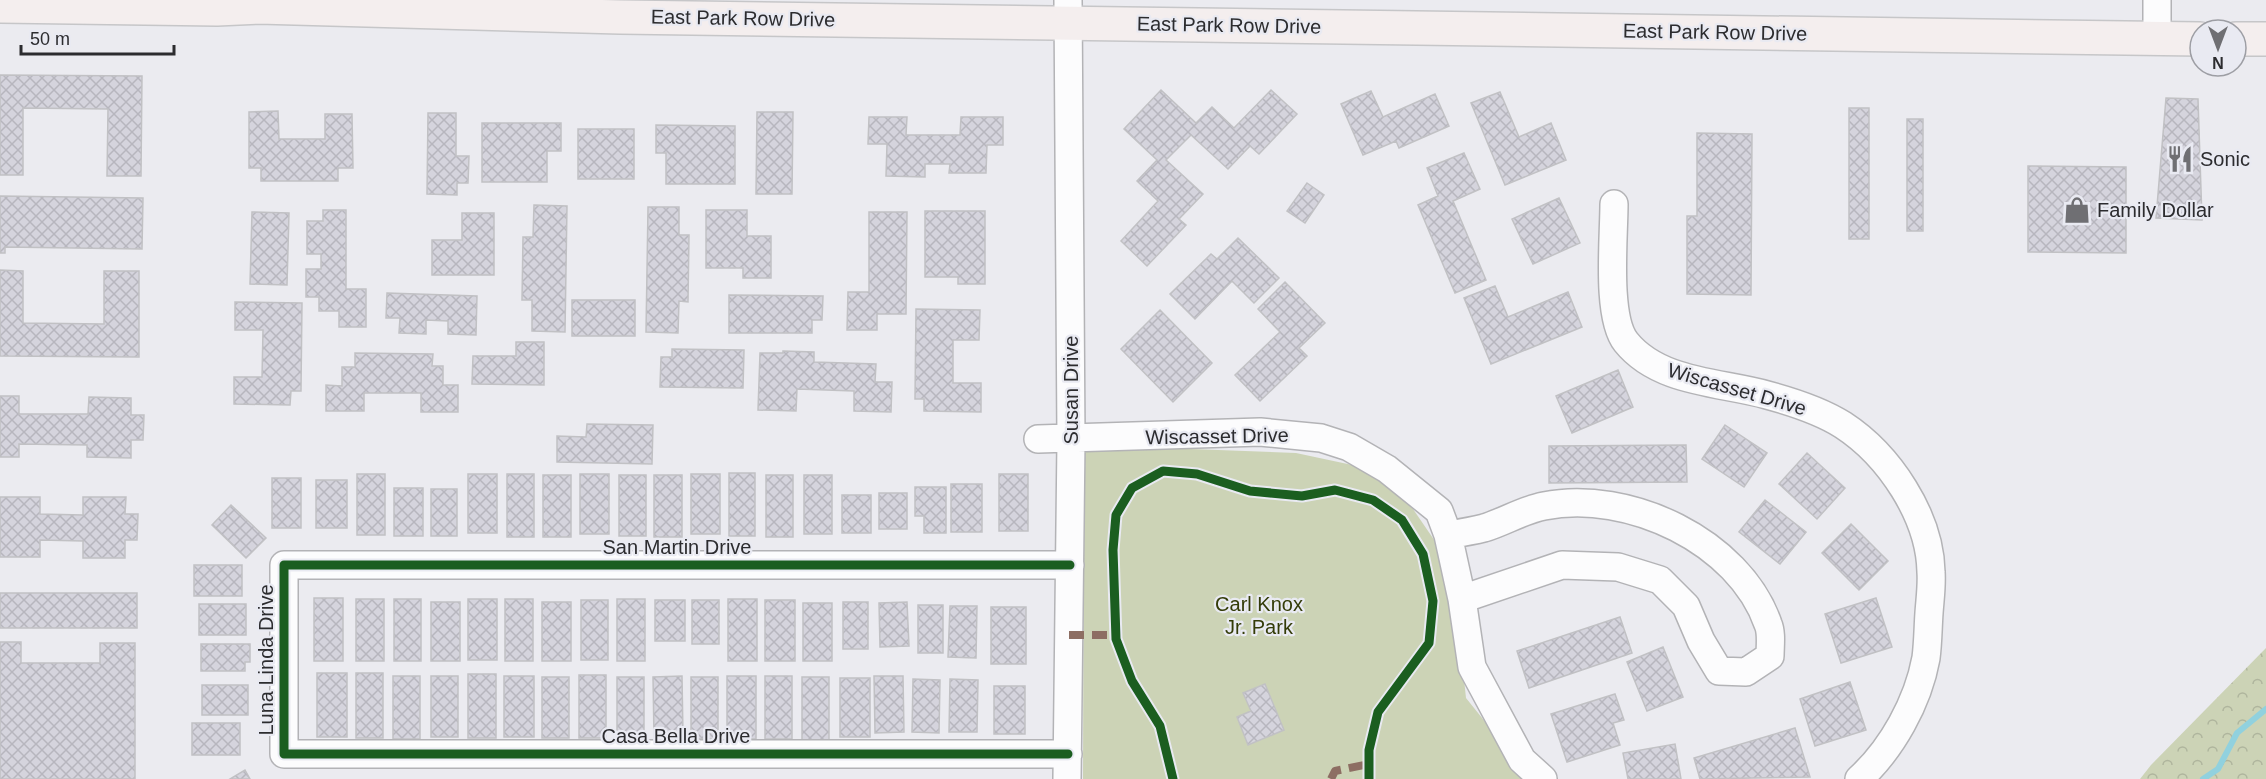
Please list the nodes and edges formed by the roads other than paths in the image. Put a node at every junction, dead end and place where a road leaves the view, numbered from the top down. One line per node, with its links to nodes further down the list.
1 (2157, 0): 5 (street)
2 (243, 4): 3 (main road, East Park Row Drive); 4 (main road, East Park Row Drive)
3 (0, 6)
4 (1068, 11): 5 (main road, East Park Row Drive); 11 (street, Susan Drive)
5 (2157, 38): 6 (main road, East Park Row Drive)
6 (2188, 39)
7 (2248, 39): 8 (main road)
8 (2266, 39)
9 (1614, 204): 19 (street, Wiscasset Drive)
10 (1038, 439): 11 (street, Wiscasset Drive)
11 (1071, 440): 12 (street, Wiscasset Drive); 14 (street, Susan Drive)
12 (1448, 535): 15 (street, Wiscasset Drive); 15 (street)
13 (284, 566): 14 (street, San Martin Drive); 16 (street, Luna Linda Drive)
14 (1070, 566): 17 (street, Susan Drive)
15 (1462, 599): 18 (street, Wiscasset Drive)
16 (284, 754): 17 (street, Casa Bella Drive)
17 (1067, 766)
18 (1543, 779)
19 (1859, 779)

